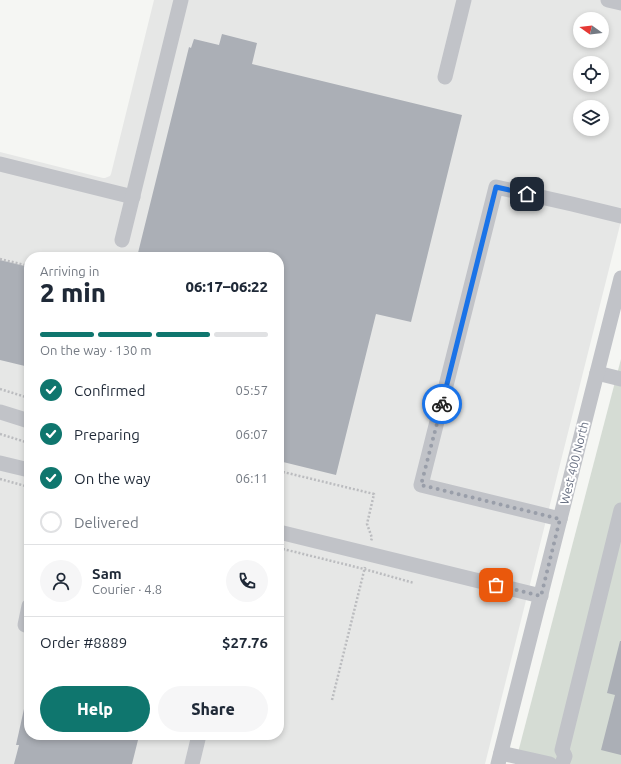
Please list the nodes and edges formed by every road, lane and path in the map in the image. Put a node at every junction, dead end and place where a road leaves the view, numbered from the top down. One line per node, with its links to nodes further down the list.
1 (181, 0): 7 (street)
2 (464, 0): 5 (street)
3 (608, 0): 4 (street)
4 (621, 3)
5 (446, 77)
6 (0, 164): 7 (street)
7 (133, 197): 9 (street)
8 (621, 216): 27 (street)
9 (122, 240)
10 (0, 259): 11 (path)
11 (24, 265)
12 (621, 278): 13 (street, West 400 North)
13 (597, 373): 14 (street); 27 (street, West 400 North)
14 (621, 379)
15 (0, 389): 16 (path)
16 (24, 396)
17 (0, 412): 18 (street)
18 (24, 419)
19 (0, 434): 20 (path)
20 (24, 441)
21 (0, 463): 22 (street)
22 (24, 469)
23 (284, 472): 31 (path)
24 (0, 479): 25 (path)
25 (24, 485)
26 (621, 510): 38 (street)
27 (560, 519): 34 (street, West 400 North)
28 (284, 533): 31 (street)
29 (621, 544): 38 (street)
30 (284, 549): 32 (path)
31 (368, 554): 32 (path); 34 (street)
32 (364, 569): 33 (path); 35 (path)
33 (414, 583)
34 (541, 596): 37 (street, West 400 North)
35 (332, 700)
36 (199, 740): 39 (street)
37 (500, 758): 40 (street)
38 (564, 760)
39 (192, 764)
40 (550, 764)

